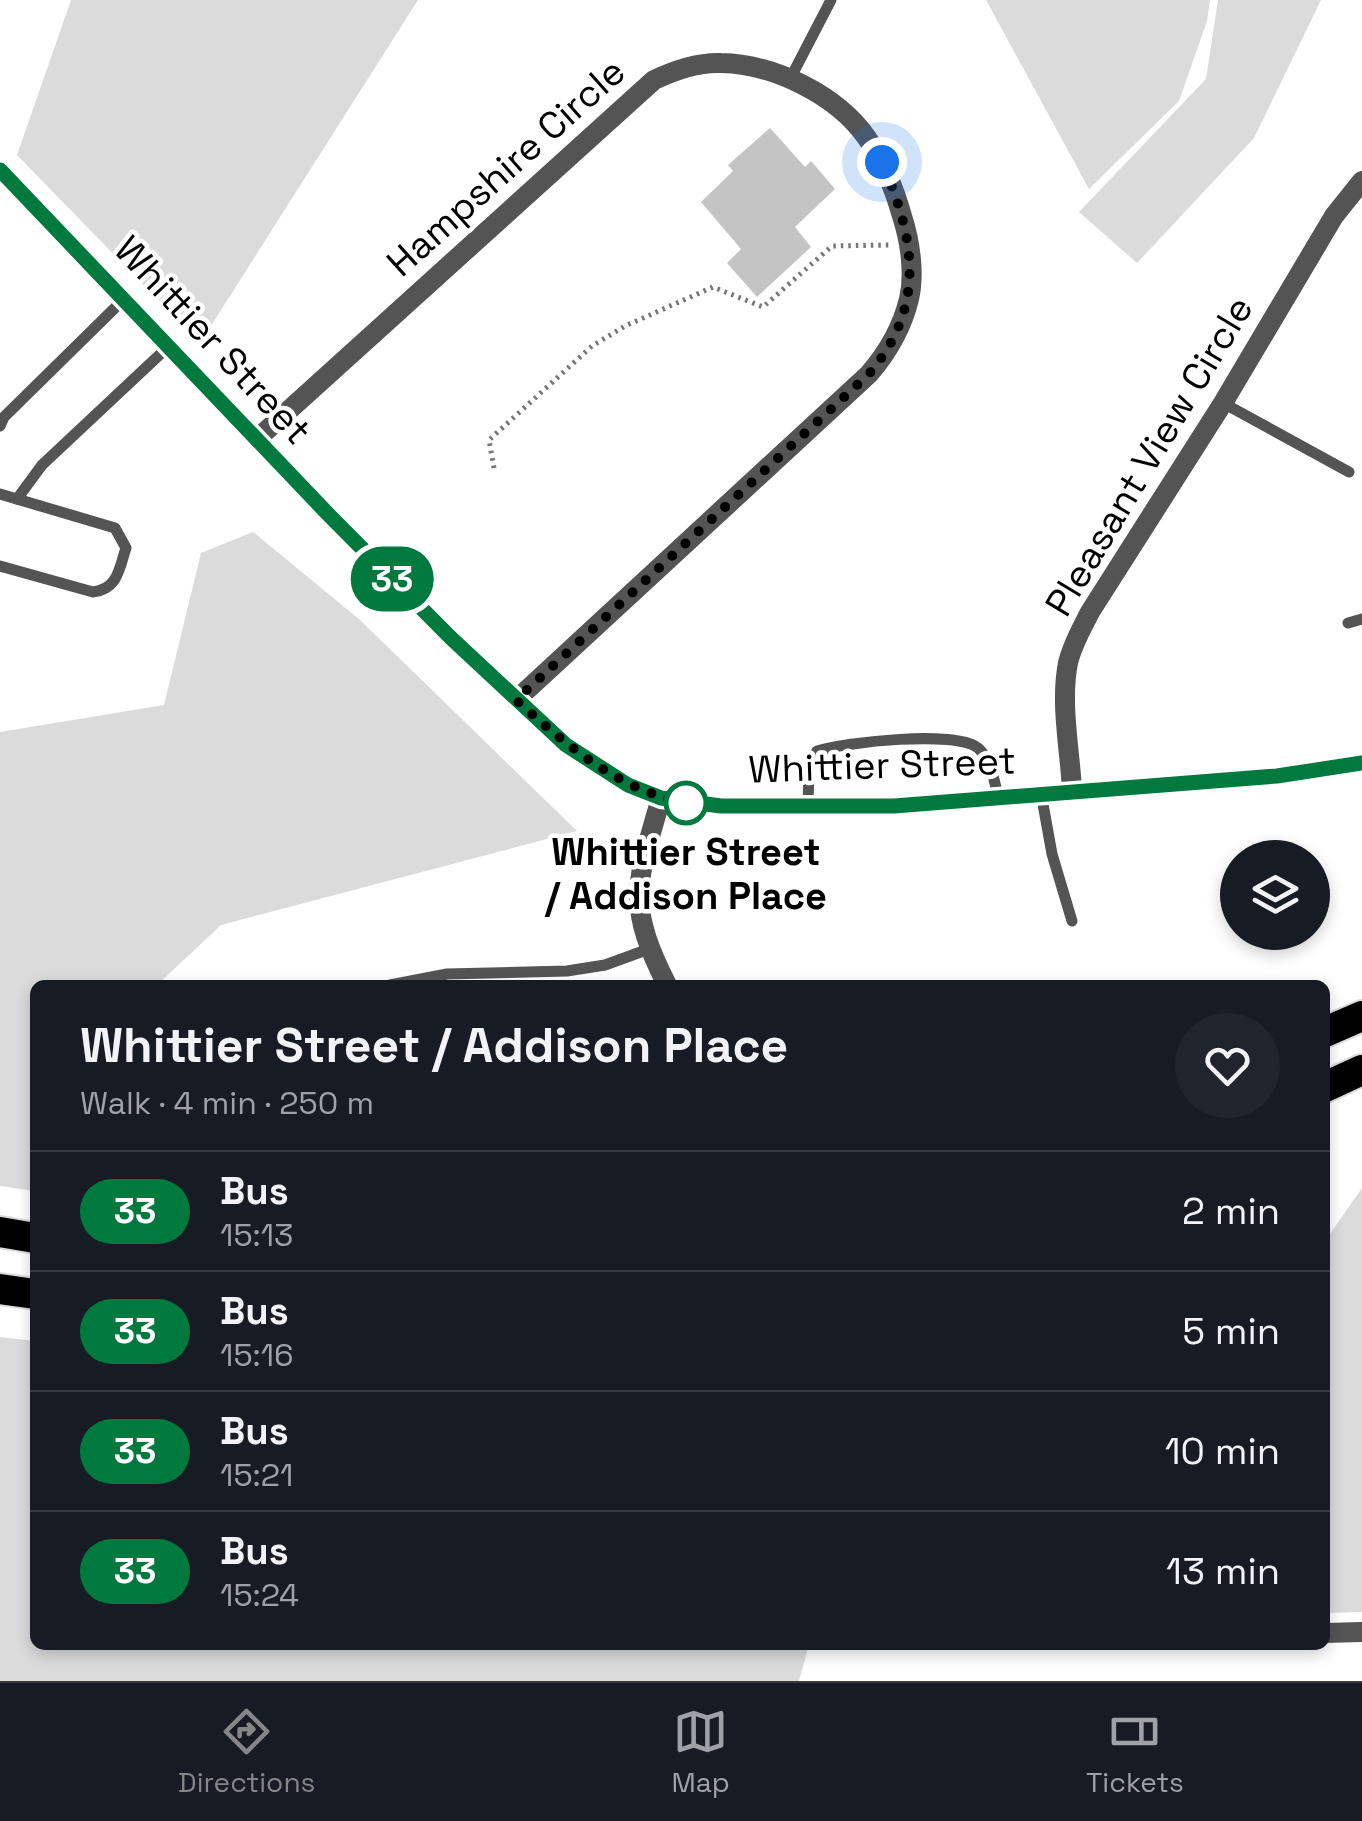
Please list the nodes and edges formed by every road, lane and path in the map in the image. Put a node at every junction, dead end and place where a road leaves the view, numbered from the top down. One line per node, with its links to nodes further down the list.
1 (830, 0): 2 (lane)
2 (790, 80): 10 (street, Hampshire Circle); 18 (street, Hampshire Circle)
3 (0, 170): 6 (street, Whittier Street)
4 (1362, 181): 8 (street, Pleasant View Circle)
5 (864, 247): 11 (path)
6 (125, 298): 7 (street, Whittier Street); 9 (lane)
7 (170, 345): 10 (street, Whittier Street); 14 (lane)
8 (1224, 403): 12 (lane); 20 (street, Pleasant View Circle)
9 (0, 426)
10 (258, 438): 18 (street, Whittier Street)
11 (494, 468)
12 (1349, 472)
13 (0, 494): 14 (lane)
14 (17, 500): 15 (lane)
15 (0, 566)
16 (1362, 619): 17 (lane)
17 (1348, 623)
18 (516, 700): 22 (street, Whittier Street)
19 (1362, 763): 20 (street, Whittier Street)
20 (1072, 790): 21 (street, Whittier Street)
21 (1041, 793): 23 (street, Whittier Street); 25 (lane)
22 (661, 798): 24 (street, Whittier Street); 26 (street)
23 (999, 798): 24 (street, Whittier Street); 24 (lane)
24 (808, 808)
25 (1072, 921)
26 (649, 949): 27 (lane); 28 (street)
27 (416, 980)
28 (664, 980)
29 (1362, 1016): 30 (highway)
30 (1330, 1030)
31 (1362, 1070): 32 (highway)
32 (1330, 1085)
33 (0, 1232): 34 (highway)
34 (30, 1237)
35 (0, 1288): 36 (highway)
36 (30, 1293)
37 (1362, 1632): 38 (street)
38 (1330, 1633)

